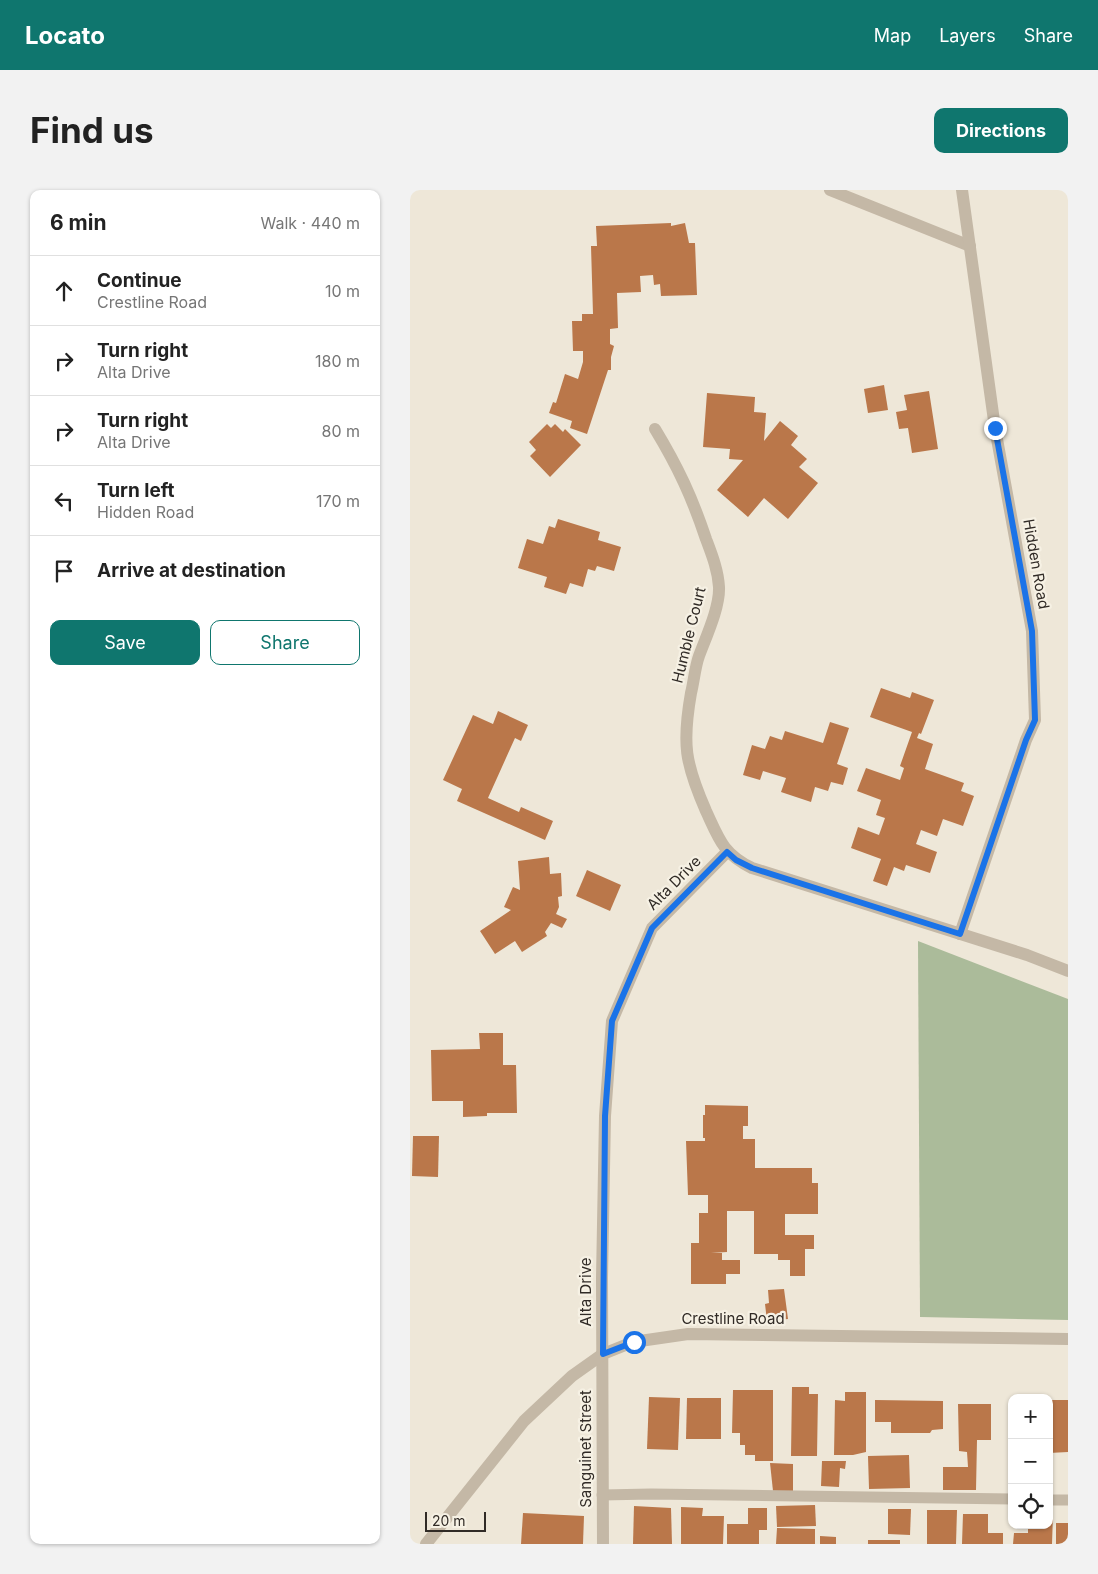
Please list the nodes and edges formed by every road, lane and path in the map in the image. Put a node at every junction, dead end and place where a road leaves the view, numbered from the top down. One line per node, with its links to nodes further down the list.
1 (830, 190): 3 (street)
2 (962, 190): 3 (street, Hidden Road)
3 (970, 246): 6 (street, Hidden Road)
4 (655, 429): 5 (street, Humble Court)
5 (727, 852): 6 (street); 9 (street, Alta Drive)
6 (960, 934): 7 (street)
7 (1068, 971)
8 (1068, 1339): 9 (street, Crestline Road)
9 (603, 1354): 10 (street, Sanguinet Street); 14 (street, Crestline Road)
10 (602, 1495): 11 (lane); 15 (street, Sanguinet Street)
11 (1008, 1499)
12 (1053, 1500): 13 (lane)
13 (1068, 1500)
14 (426, 1544)
15 (603, 1544)

